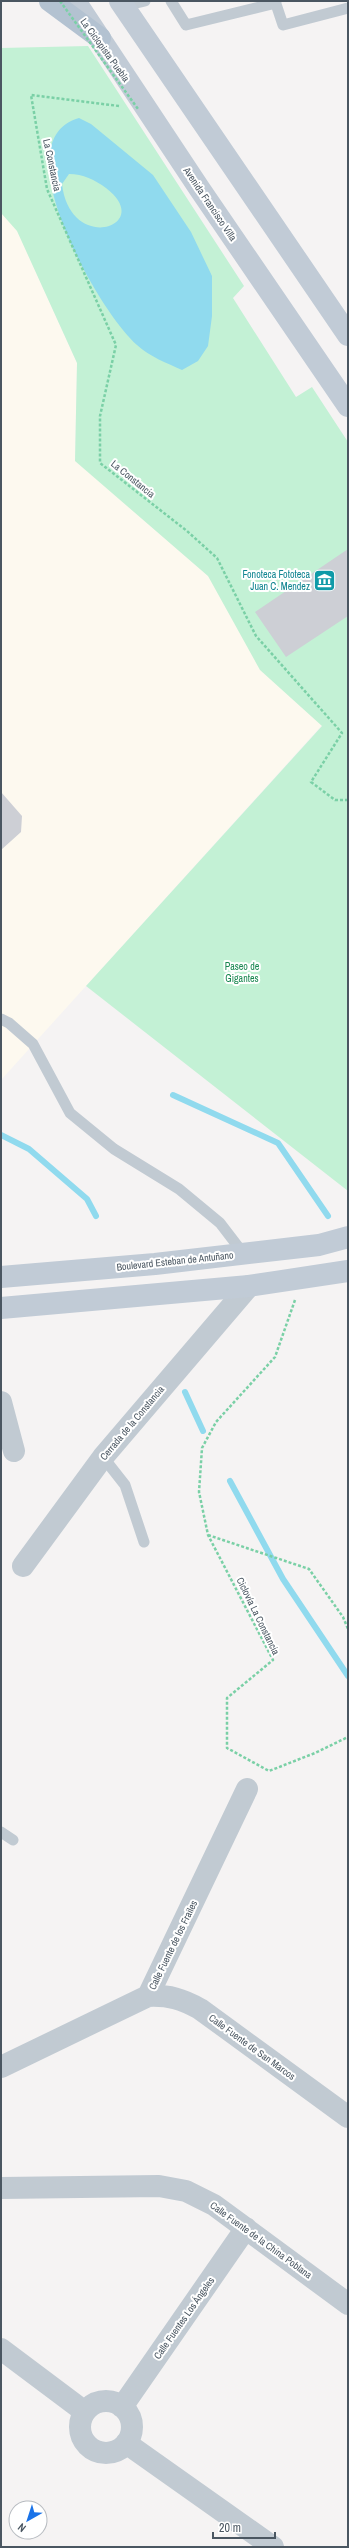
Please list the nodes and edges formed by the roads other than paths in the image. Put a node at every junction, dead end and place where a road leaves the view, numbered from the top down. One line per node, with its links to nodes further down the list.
1 (50, 1): 8 (main road)
2 (75, 1): 8 (main road, Avenida Francisco Villa)
3 (145, 1): 6 (lane)
4 (171, 1): 5 (lane)
5 (276, 2): 7 (lane)
6 (122, 4): 9 (main road)
7 (348, 8)
8 (100, 38): 10 (main road, Avenida Francisco Villa)
9 (348, 335)
10 (348, 406)
11 (1, 1019): 13 (lane)
12 (348, 1238): 13 (main road, Boulevard Esteban de Antuñano)
13 (243, 1253): 16 (main road, Boulevard Esteban de Antuñano)
14 (1, 1267): 16 (main road)
15 (341, 1272): 18 (main road)
16 (27, 1275): 17 (main road, Boulevard Esteban de Antuñano)
17 (1, 1277)
18 (249, 1286): 19 (main road); 22 (street, Cerrada de la Constancia)
19 (1, 1308)
20 (1, 1402): 21 (street)
21 (14, 1451)
22 (103, 1457): 23 (lane); 24 (street, Cerrada de la Constancia)
23 (144, 1542)
24 (23, 1566)
25 (247, 1789): 28 (street, Calle Fuente de los Frailes)
26 (1, 1832): 27 (lane)
27 (13, 1840)
28 (148, 1996): 29 (street, Calle Fuente de los Frailes); 30 (street, Calle Fuente de San Marcos)
29 (1, 2067)
30 (348, 2117)
31 (1, 2188): 32 (street, Calle Fuente de la China Poblana)
32 (246, 2228): 33 (street, Calle Fuente de la China Poblana); 35 (street, Calle Fuentes Los Ángeles)
33 (348, 2304)
34 (1, 2349): 36 (street)
35 (122, 2407): 36 (street); 37 (street)
36 (85, 2412): 37 (street)
37 (126, 2443): 38 (street)
38 (273, 2547)

